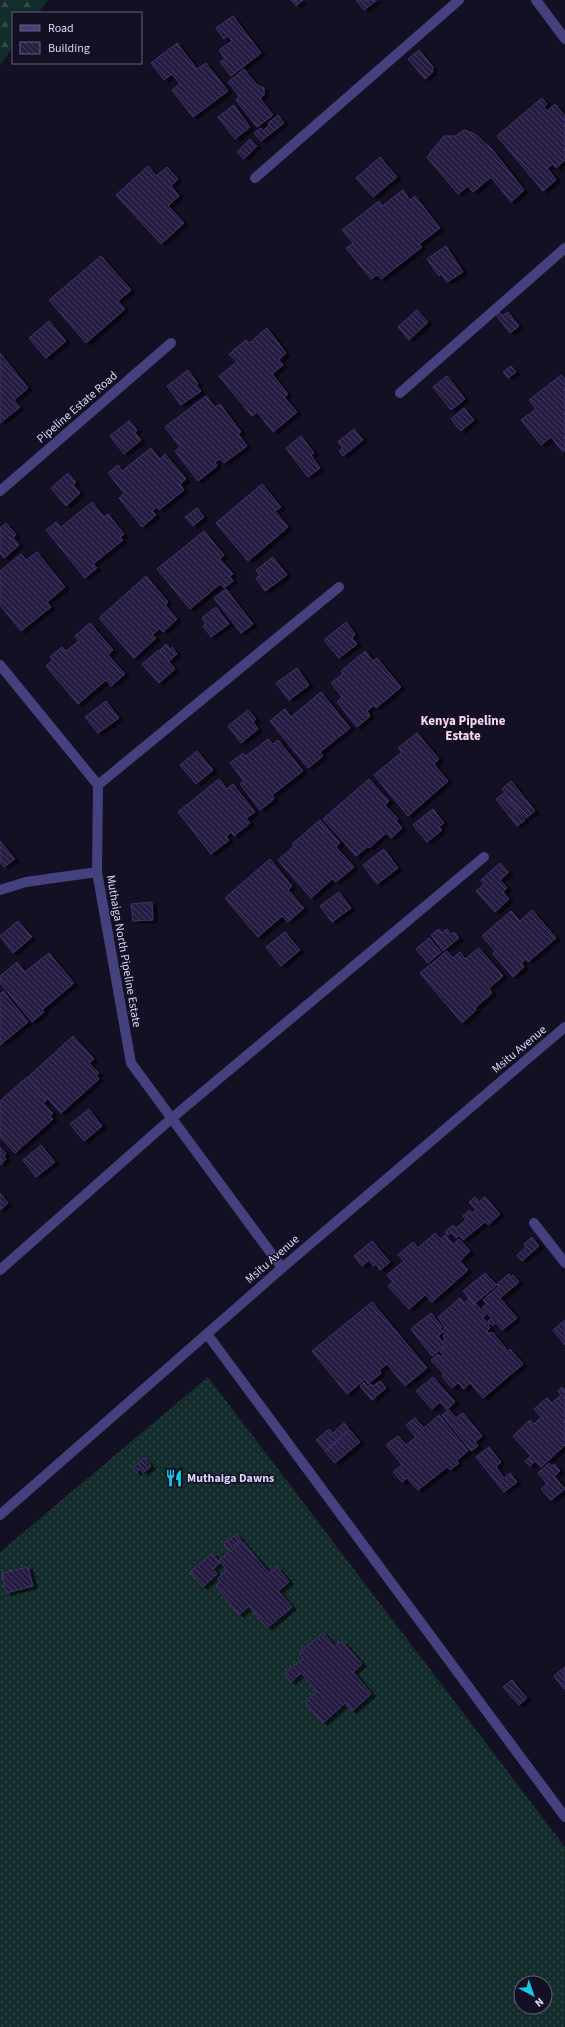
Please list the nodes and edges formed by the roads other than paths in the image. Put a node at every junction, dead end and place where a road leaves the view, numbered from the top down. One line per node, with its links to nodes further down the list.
1 (459, 0): 4 (street)
2 (536, 0): 3 (street)
3 (565, 39)
4 (255, 178)
5 (565, 248): 7 (street)
6 (171, 343): 8 (street, Pipeline Estate Road)
7 (400, 393)
8 (0, 490)
9 (339, 587): 11 (street)
10 (0, 665): 11 (street)
11 (98, 785): 13 (street, Muthaiga North Pipeline Estate)
12 (484, 857): 16 (street)
13 (97, 872): 14 (street); 16 (street, Muthaiga North Pipeline Estate)
14 (0, 890)
15 (565, 1027): 19 (street, Msitu Avenue)
16 (172, 1118): 19 (street, Muthaiga North Pipeline Estate); 20 (street)
17 (534, 1223): 18 (street)
18 (565, 1263)
19 (282, 1268): 21 (street, Msitu Avenue)
20 (0, 1270)
21 (207, 1334): 22 (street, Msitu Avenue); 23 (street)
22 (0, 1515)
23 (565, 1818)

